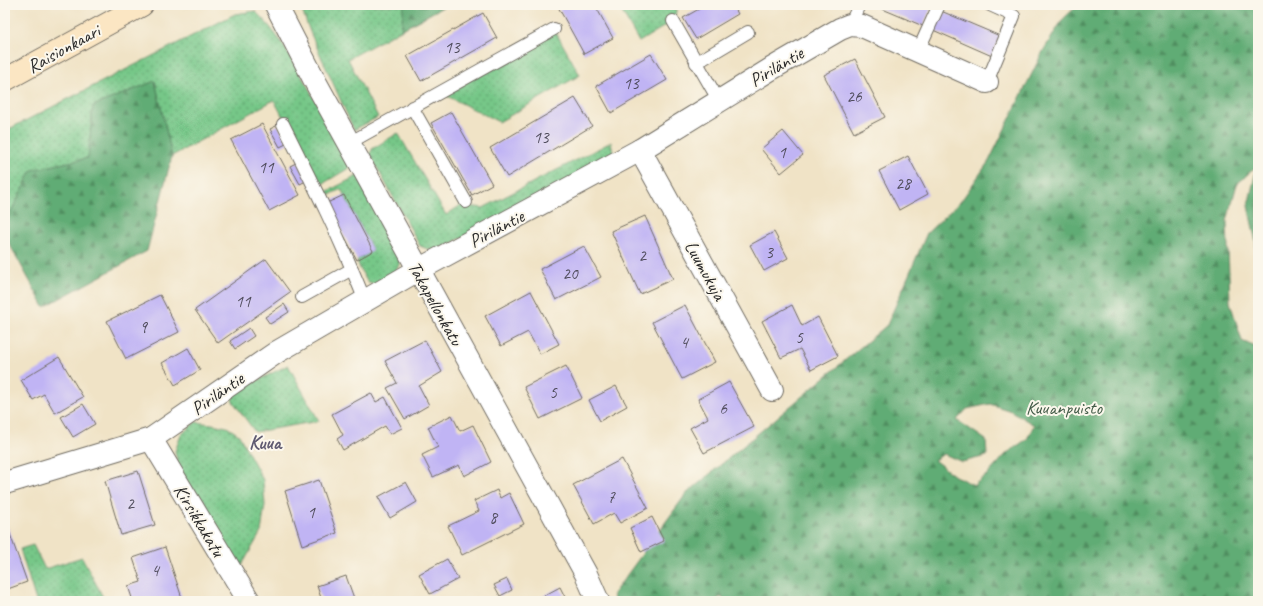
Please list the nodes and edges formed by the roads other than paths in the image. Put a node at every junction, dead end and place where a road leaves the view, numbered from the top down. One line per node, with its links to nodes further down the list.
1 (142, 5): 12 (main road, Raisionkaari)
2 (276, 5): 17 (street, Takapellonkatu)
3 (859, 5): 7 (lane)
4 (939, 5): 10 (lane)
5 (990, 5): 13 (lane)
6 (673, 21): 11 (lane)
7 (850, 25): 10 (street); 14 (street, Piriläntie)
8 (554, 30): 15 (lane)
9 (748, 32): 11 (lane)
10 (918, 51): 13 (street)
11 (696, 63): 14 (lane)
12 (5, 80)
13 (987, 82)
14 (719, 101): 18 (street, Piriläntie)
15 (412, 108): 17 (lane); 19 (lane)
16 (283, 124): 20 (lane)
17 (349, 143): 21 (street, Takapellonkatu)
18 (640, 150): 21 (street, Piriläntie); 24 (street, Luumukuja)
19 (466, 202)
20 (352, 269): 22 (lane); 23 (lane)
21 (418, 270): 23 (street, Piriläntie); 28 (street, Takapellonkatu)
22 (302, 297)
23 (365, 301): 25 (street, Piriläntie)
24 (772, 390)
25 (151, 440): 26 (street, Piriläntie); 27 (street, Kirsikkakatu)
26 (5, 484)
27 (249, 601)
28 (598, 601)

